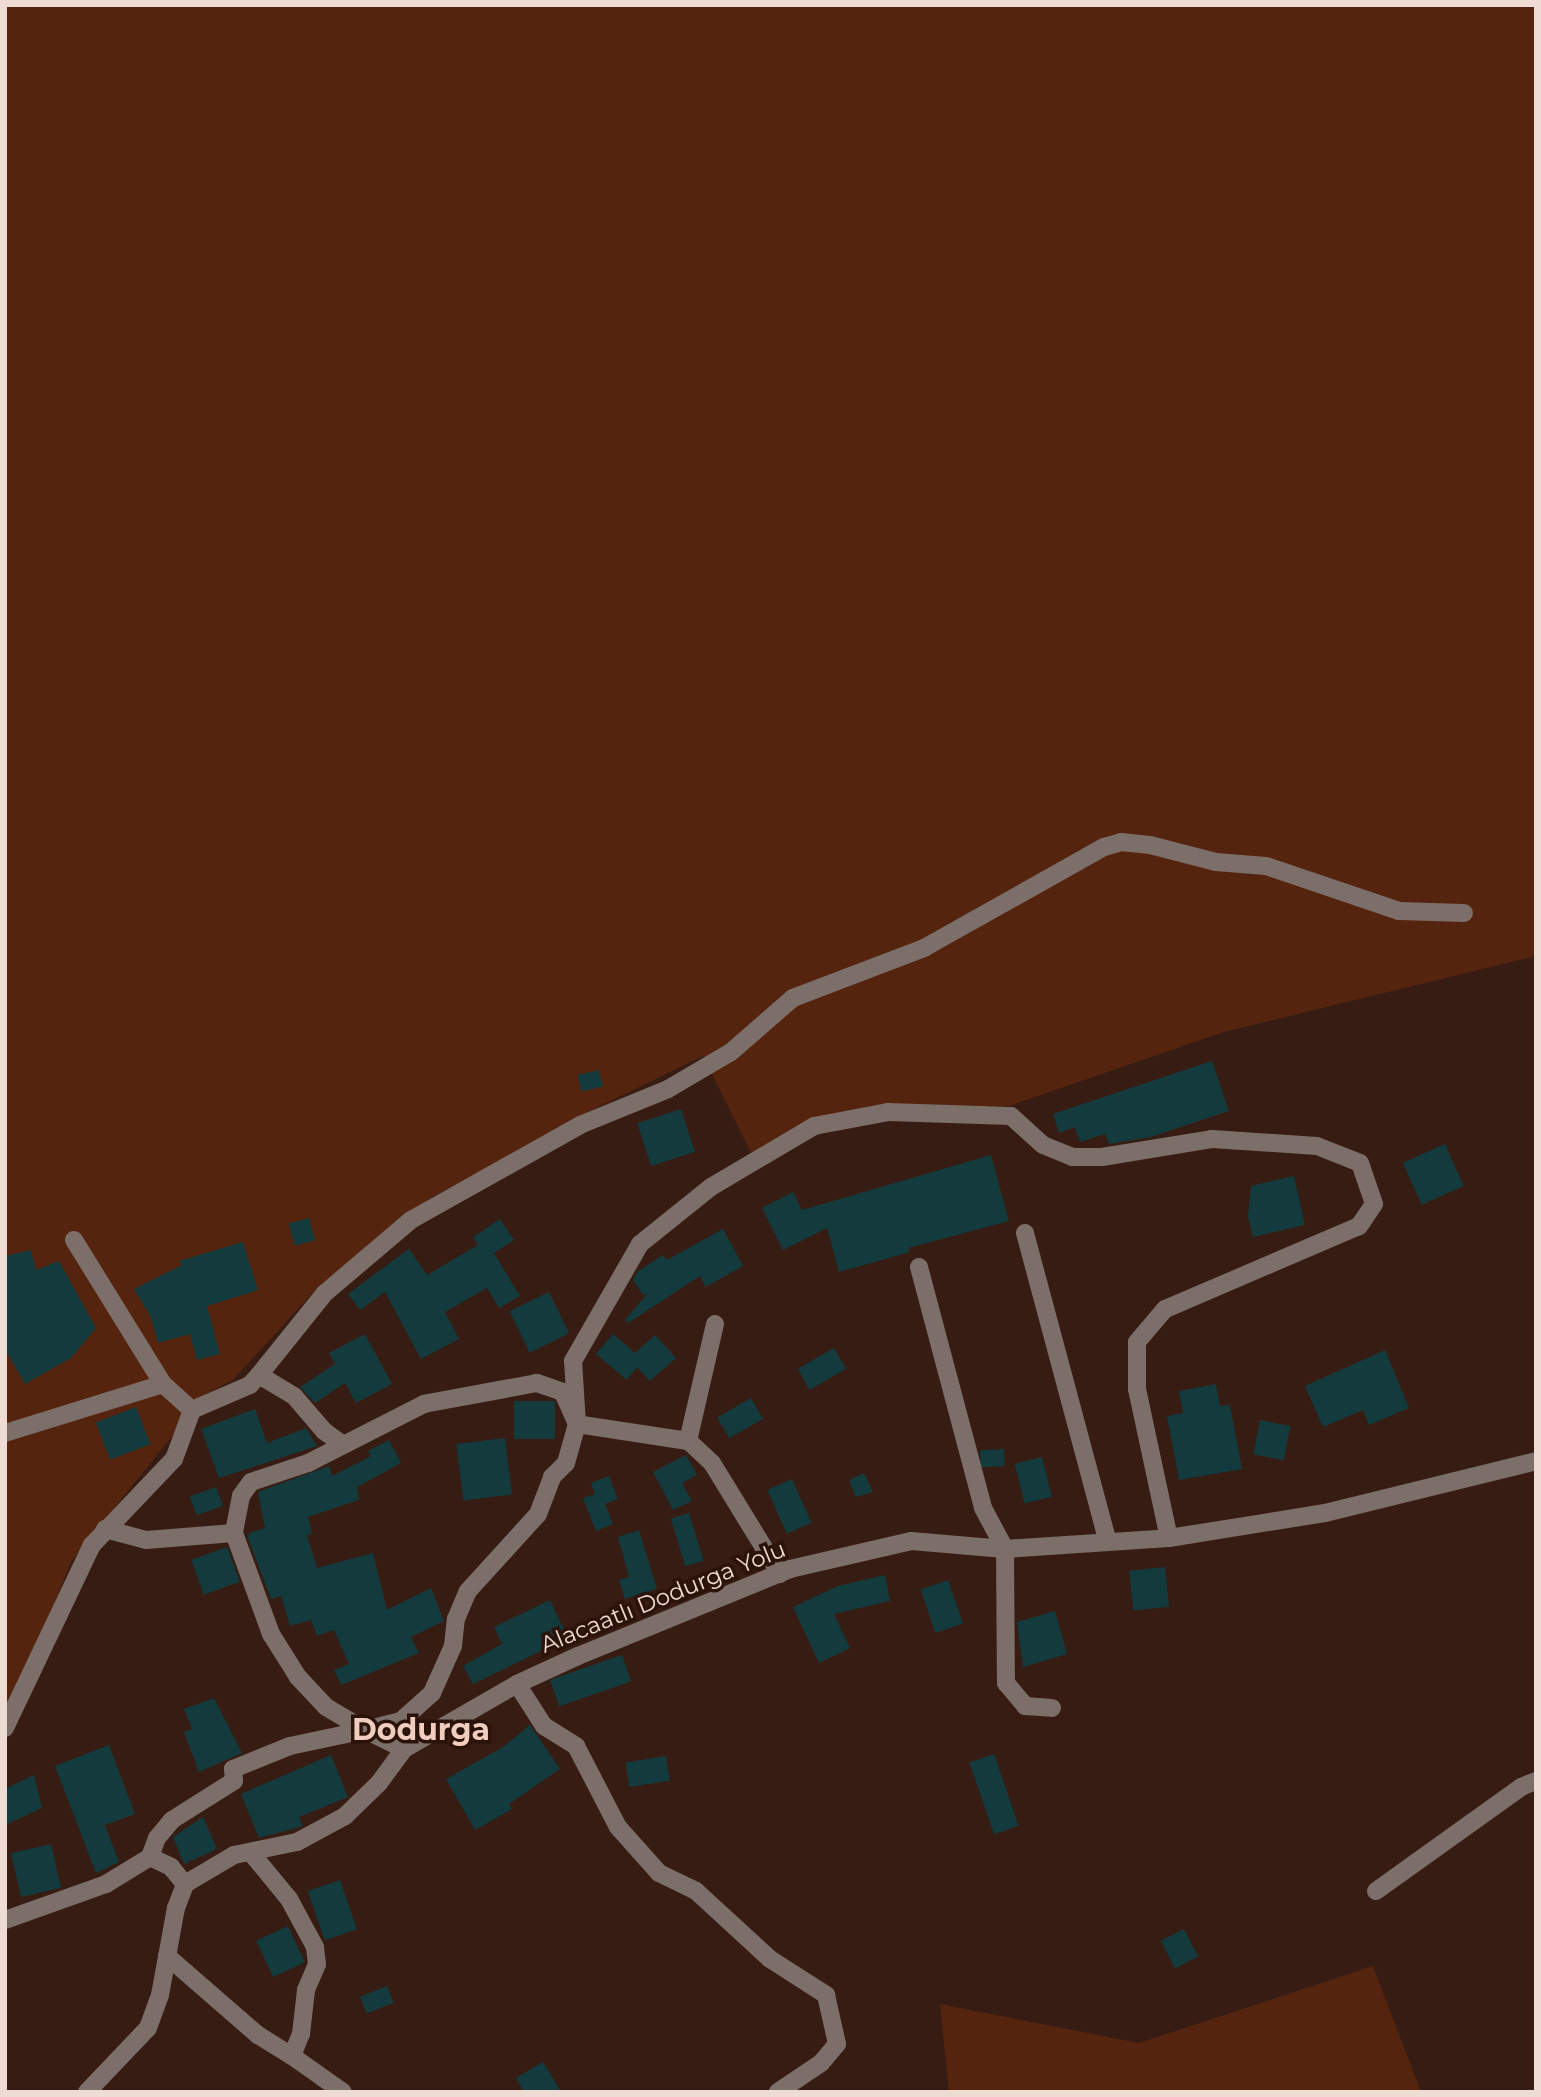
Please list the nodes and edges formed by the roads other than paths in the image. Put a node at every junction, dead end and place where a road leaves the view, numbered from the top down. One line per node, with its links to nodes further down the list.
1 (1464, 913): 6 (street)
2 (1025, 1233): 17 (street)
3 (74, 1240): 7 (street)
4 (919, 1267): 18 (street)
5 (715, 1324): 11 (street)
6 (259, 1375): 8 (street); 12 (street)
7 (163, 1384): 8 (street); 10 (street)
8 (192, 1410): 14 (street)
9 (577, 1424): 11 (street); 12 (street); 16 (street); 23 (street)
10 (5, 1433)
11 (688, 1441): 19 (street)
12 (342, 1444): 15 (street)
13 (1536, 1461): 16 (street, Alacaatlı Dodurga Yolu)
14 (105, 1529): 15 (street); 22 (street)
15 (234, 1533): 23 (street)
16 (1169, 1538): 17 (street, Alacaatlı Dodurga Yolu)
17 (1107, 1540): 18 (street, Alacaatlı Dodurga Yolu)
18 (1005, 1549): 19 (street, Alacaatlı Dodurga Yolu); 21 (street)
19 (780, 1574): 20 (street, Alacaatlı Dodurga Yolu)
20 (517, 1684): 24 (street, Alacaatlı Dodurga Yolu); 37 (street)
21 (1052, 1708)
22 (5, 1727)
23 (365, 1730): 24 (street); 27 (street)
24 (404, 1749): 26 (street, Alacaatlı Dodurga Yolu)
25 (1536, 1781): 29 (street)
26 (252, 1853): 28 (street, Alacaatlı Dodurga Yolu); 32 (street)
27 (150, 1857): 28 (street); 30 (street)
28 (185, 1884): 31 (street)
29 (1376, 1891)
30 (5, 1920)
31 (167, 1956): 32 (street); 33 (street)
32 (292, 2056): 36 (street)
33 (110, 2071): 34 (street); 35 (street)
34 (87, 2092)
35 (111, 2092)
36 (343, 2092)
37 (778, 2092)

